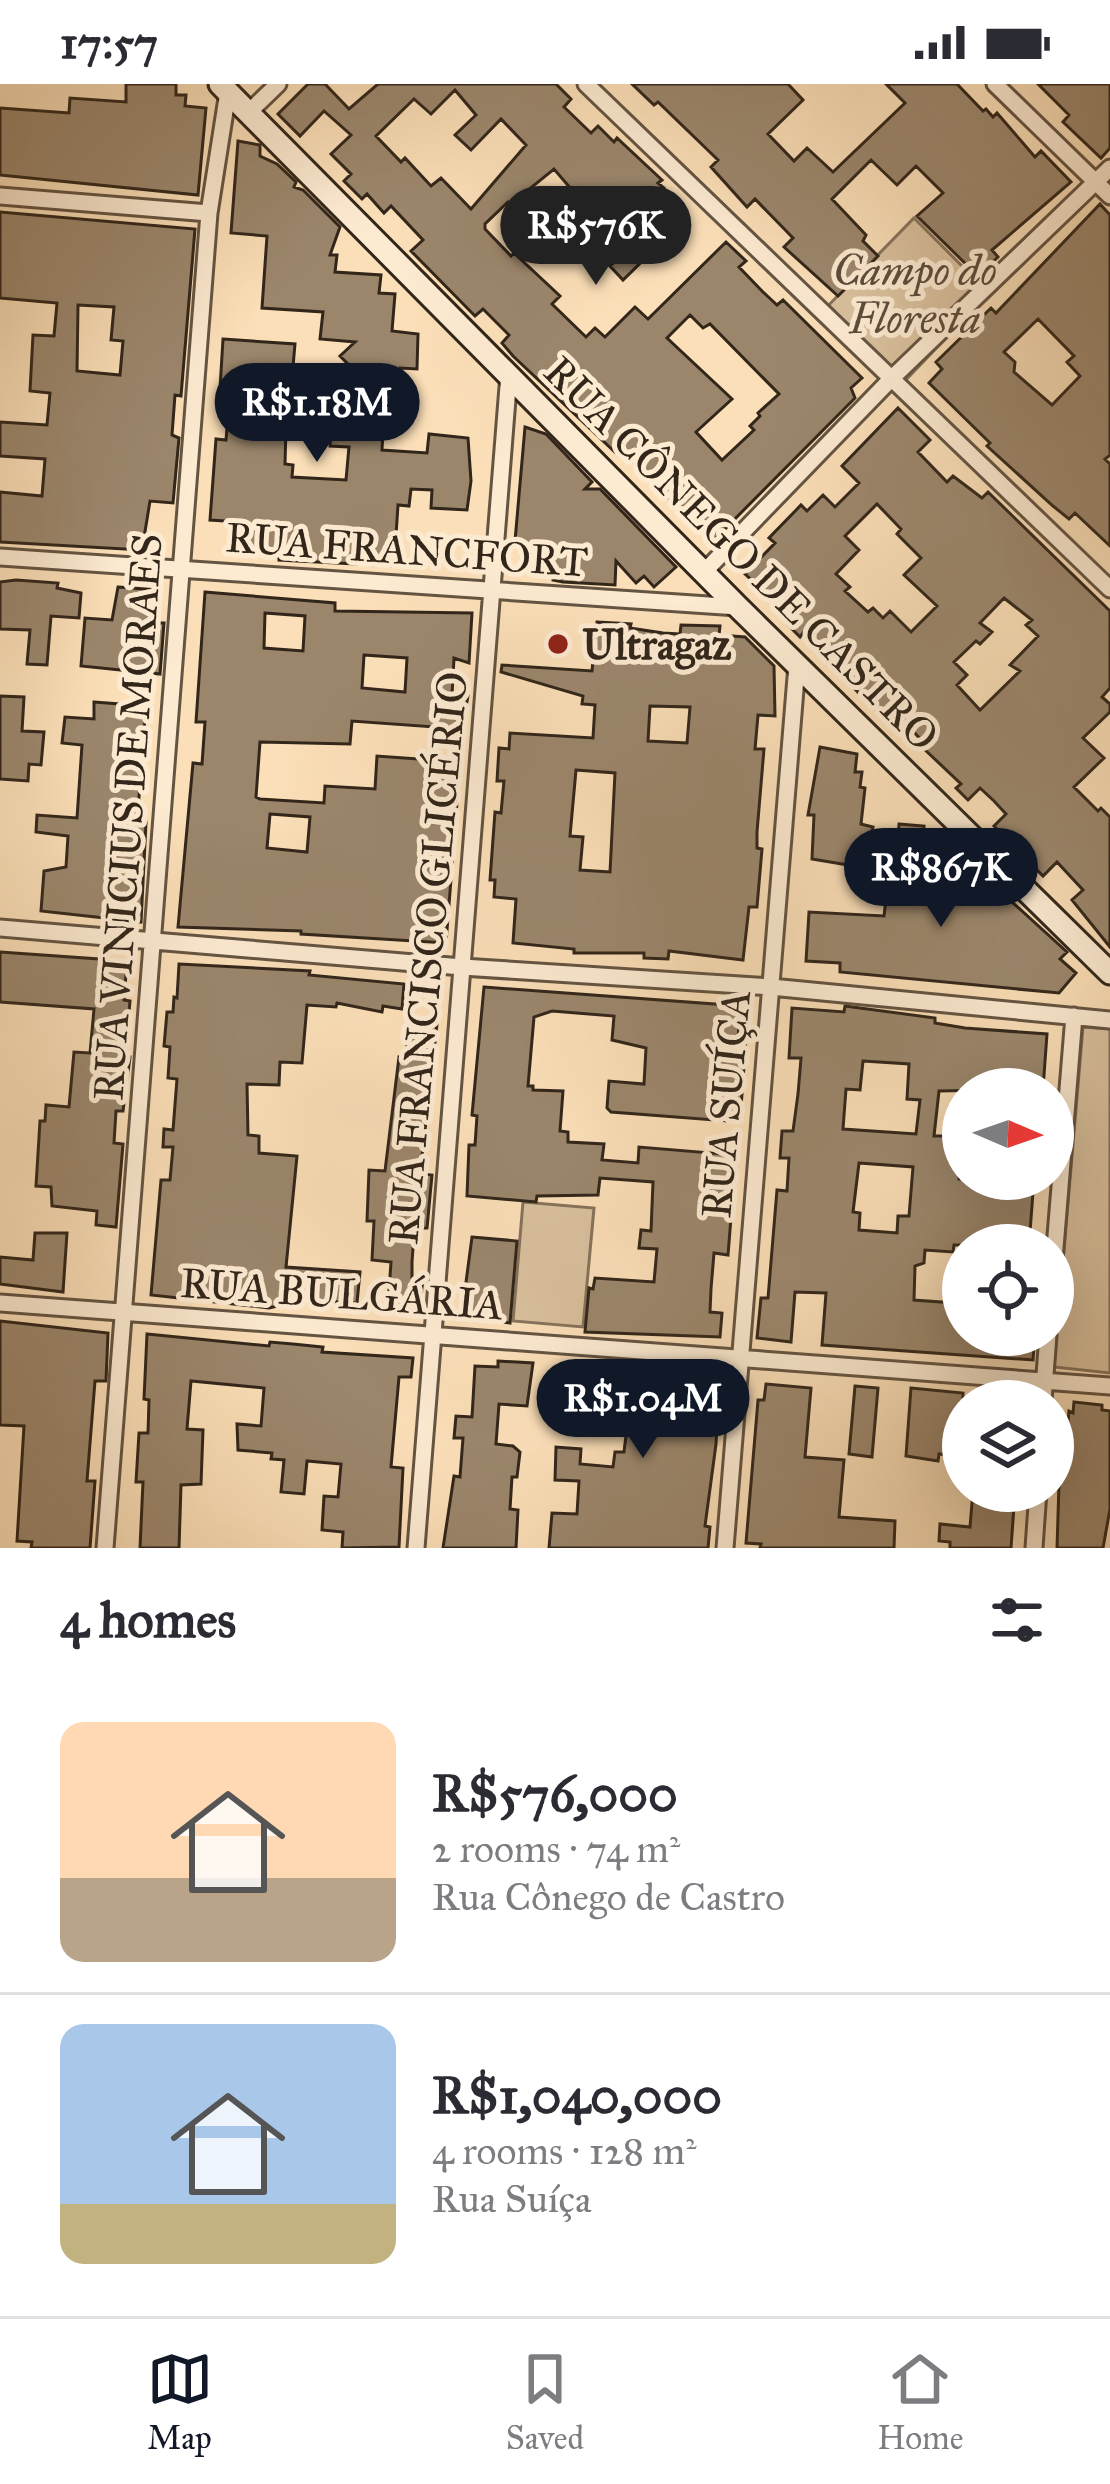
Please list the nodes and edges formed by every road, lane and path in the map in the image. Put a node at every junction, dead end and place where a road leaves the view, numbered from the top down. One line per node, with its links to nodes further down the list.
1 (278, 84): 5 (street)
2 (586, 84): 12 (street)
3 (995, 84): 7 (street)
4 (224, 88): 5 (main road, RUA CÔNEGO DE CASTRO); 10 (street, RUA VINICIUS DE MORAES)
5 (248, 113): 11 (main road, RUA CÔNEGO DE CASTRO)
6 (1110, 168): 7 (street)
7 (1096, 182): 9 (street); 12 (street)
8 (0, 196): 10 (street)
9 (1110, 196)
10 (209, 213): 14 (street, RUA VINICIUS DE MORAES)
11 (509, 374): 15 (main road, RUA CÔNEGO DE CASTRO); 16 (street, RUA FRANCISCO GLICÉRIO)
12 (890, 380): 15 (street); 17 (street)
13 (0, 556): 14 (street, RUA FRANCFORT)
14 (182, 570): 16 (street, RUA FRANCFORT); 21 (street, RUA VINICIUS DE MORAES)
15 (705, 571): 18 (main road, RUA CÔNEGO DE CASTRO)
16 (492, 590): 18 (street, RUA FRANCFORT); 22 (street, RUA FRANCISCO GLICÉRIO)
17 (1110, 590)
18 (738, 607): 19 (main road, RUA CÔNEGO DE CASTRO)
19 (797, 665): 23 (main road, RUA CÔNEGO DE CASTRO); 24 (street, RUA SUÍÇA)
20 (0, 928): 21 (street)
21 (154, 940): 22 (street); 29 (street, RUA VINICIUS DE MORAES)
22 (462, 967): 24 (street); 30 (street, RUA FRANCISCO GLICÉRIO)
23 (1110, 973)
24 (771, 987): 25 (street); 31 (street, RUA SUÍÇA)
25 (1074, 1016): 26 (street); 27 (street)
26 (1110, 1020)
27 (1057, 1224)
28 (0, 1304): 29 (street, RUA BULGÁRIA)
29 (124, 1313): 30 (street, RUA BULGÁRIA); 36 (street, RUA VINICIUS DE MORAES)
30 (433, 1336): 31 (street, RUA BULGÁRIA); 37 (street, RUA FRANCISCO GLICÉRIO)
31 (741, 1359): 32 (street, RUA BULGÁRIA); 38 (street, RUA SUÍÇA)
32 (1018, 1380)
33 (1074, 1384): 34 (street, RUA BULGÁRIA)
34 (1110, 1386)
35 (1037, 1512): 39 (street)
36 (105, 1548)
37 (416, 1548)
38 (725, 1548)
39 (1034, 1548)

